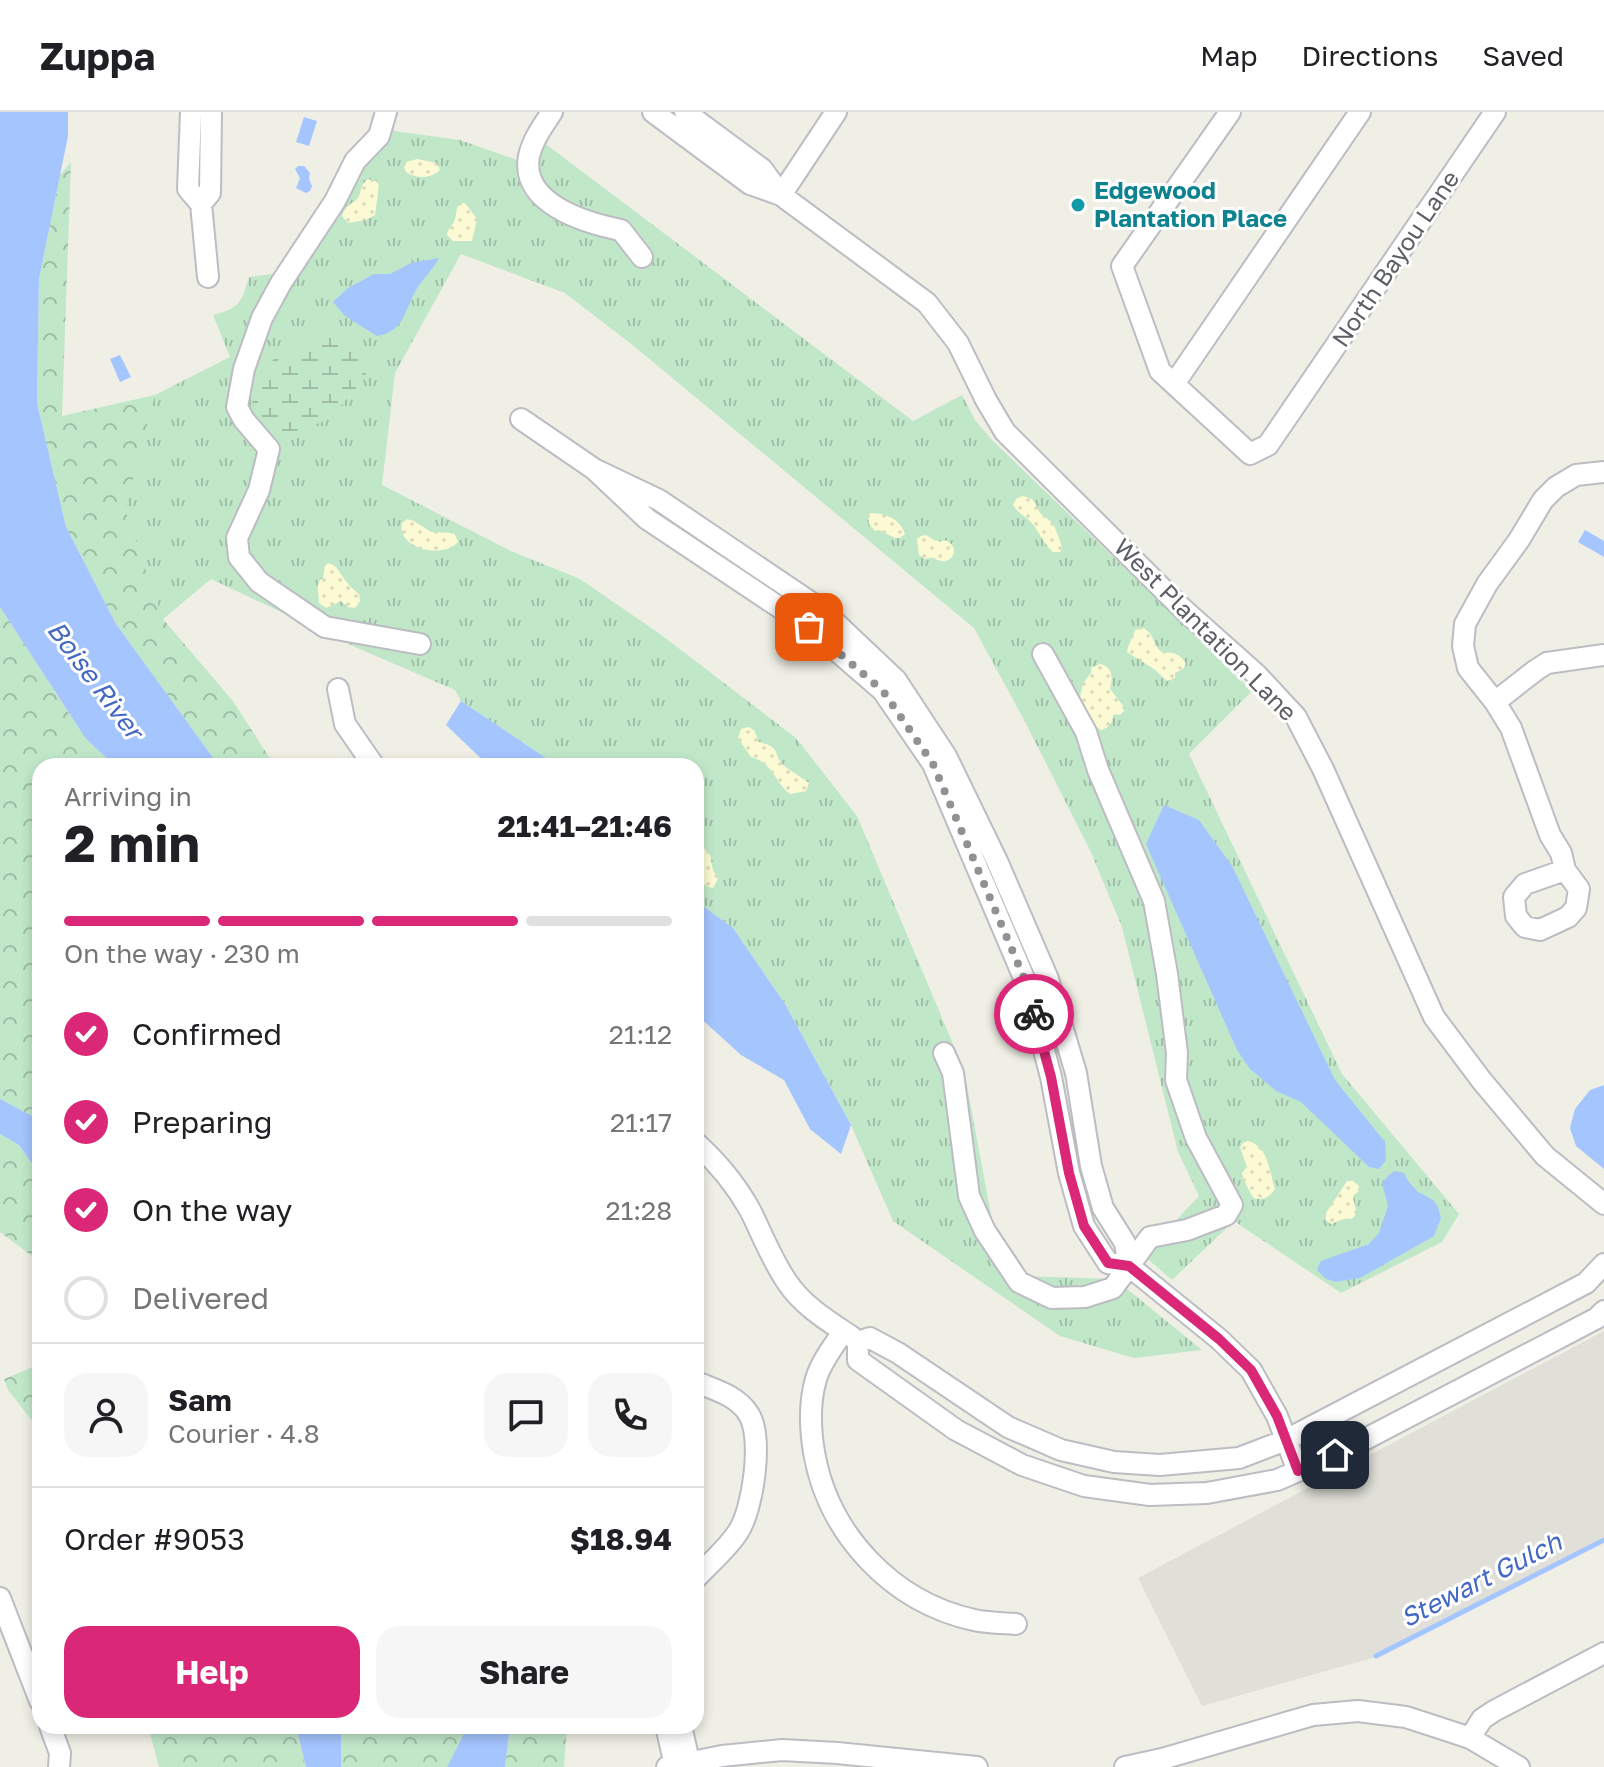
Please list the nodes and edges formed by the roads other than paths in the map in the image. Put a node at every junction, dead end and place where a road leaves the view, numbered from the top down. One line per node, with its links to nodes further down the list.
1 (191, 112): 12 (street)
2 (211, 112): 12 (street)
3 (386, 112): 18 (street)
4 (552, 112): 13 (street)
5 (653, 112): 11 (street, West Plantation Lane)
6 (685, 112): 11 (street, West Plantation Lane)
7 (836, 112): 11 (street)
8 (1230, 112): 15 (street)
9 (1360, 112): 15 (street)
10 (1495, 112): 15 (street, North Bayou Lane)
11 (781, 195): 27 (street, West Plantation Lane)
12 (201, 204): 14 (street)
13 (642, 257)
14 (208, 277)
15 (1174, 384)
16 (521, 419): 29 (street)
17 (1604, 472): 22 (street)
18 (420, 644)
19 (1043, 654): 29 (street)
20 (1604, 655): 22 (street)
21 (338, 689): 23 (street)
22 (1495, 702): 24 (street)
23 (368, 758)
24 (1565, 870)
25 (944, 1053): 29 (street)
26 (704, 1151): 31 (street)
27 (1604, 1204)
28 (1604, 1264): 33 (street)
29 (1129, 1266): 33 (street)
30 (1604, 1311): 34 (street)
31 (851, 1337): 33 (street); 34 (street); 37 (street)
32 (704, 1385): 35 (street)
33 (1286, 1440): 34 (street)
34 (1298, 1471)
35 (704, 1570)
36 (0, 1598): 39 (street)
37 (1016, 1624)
38 (1604, 1653): 43 (street)
39 (32, 1680)
40 (53, 1734): 45 (street)
41 (668, 1734): 44 (street)
42 (680, 1734): 44 (street)
43 (1470, 1738): 47 (street); 48 (street)
44 (677, 1764): 46 (street)
45 (59, 1767)
46 (977, 1767)
47 (1125, 1767)
48 (1519, 1767)

